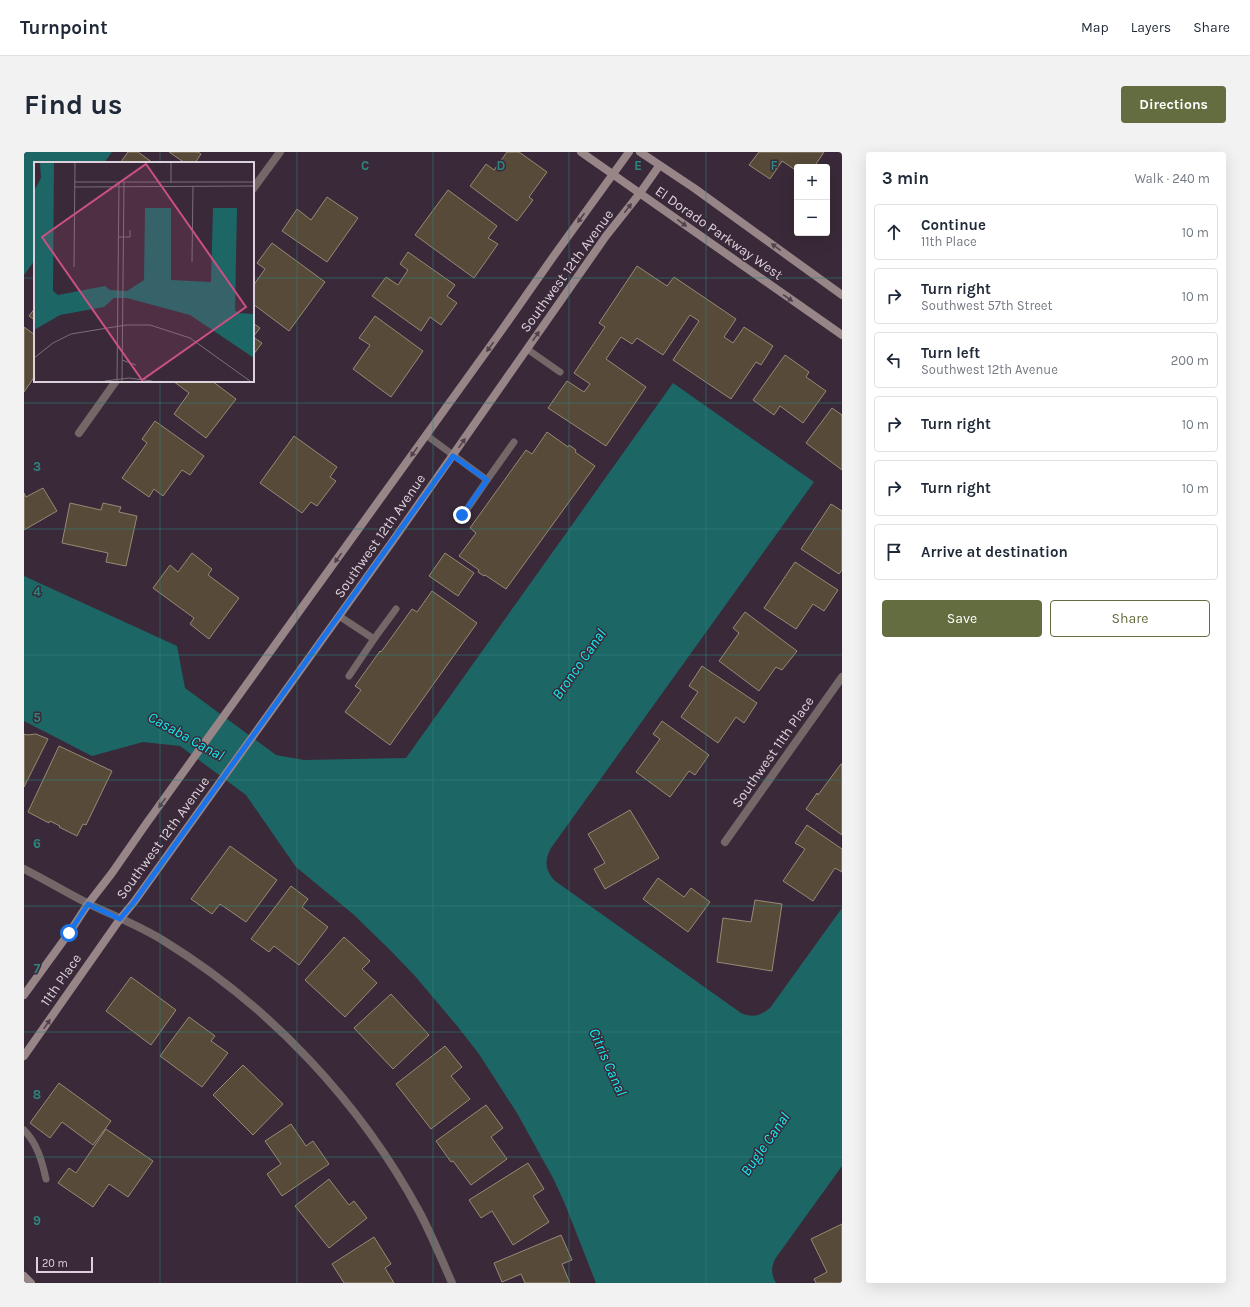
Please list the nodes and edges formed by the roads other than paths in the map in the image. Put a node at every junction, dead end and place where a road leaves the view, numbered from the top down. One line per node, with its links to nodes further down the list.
1 (280, 152): 7 (street)
2 (581, 152): 6 (street, El Dorado Parkway West)
3 (628, 152): 6 (street, Southwest 12th Avenue)
4 (640, 152): 5 (street, El Dorado Parkway West)
5 (659, 166): 8 (street, Southwest 12th Avenue); 9 (street, El Dorado Parkway West, one-way to 5)
6 (613, 174): 8 (street, El Dorado Parkway West); 15 (street, Southwest 12th Avenue, one-way to 15)
7 (254, 188)
8 (640, 193): 10 (street, El Dorado Parkway West, one-way to 10); 11 (street, Southwest 12th Avenue, one-way to 8)
9 (842, 295)
10 (842, 335)
11 (527, 349): 12 (lane); 17 (street, Southwest 12th Avenue, one-way to 11)
12 (560, 372)
13 (115, 382): 14 (street)
14 (79, 433)
15 (426, 435): 17 (lane); 27 (street, Southwest 12th Avenue, one-way to 27)
16 (514, 442): 18 (lane)
17 (453, 456): 18 (lane); 21 (street, Southwest 12th Avenue)
18 (487, 480): 19 (lane)
19 (462, 515)
20 (396, 609): 22 (lane)
21 (339, 616): 22 (lane); 28 (street, Southwest 12th Avenue)
22 (374, 640): 23 (lane)
23 (349, 676)
24 (842, 677): 25 (street, Southwest 11th Place)
25 (724, 842)
26 (24, 869): 27 (street)
27 (88, 904): 28 (street); 29 (street, 11th Place)
28 (120, 919): 30 (street, 11th Place, one-way to 28); 35 (street)
29 (24, 995)
30 (24, 1056)
31 (24, 1130): 32 (lane)
32 (46, 1179)
33 (24, 1276): 34 (street)
34 (31, 1283)
35 (452, 1283)

